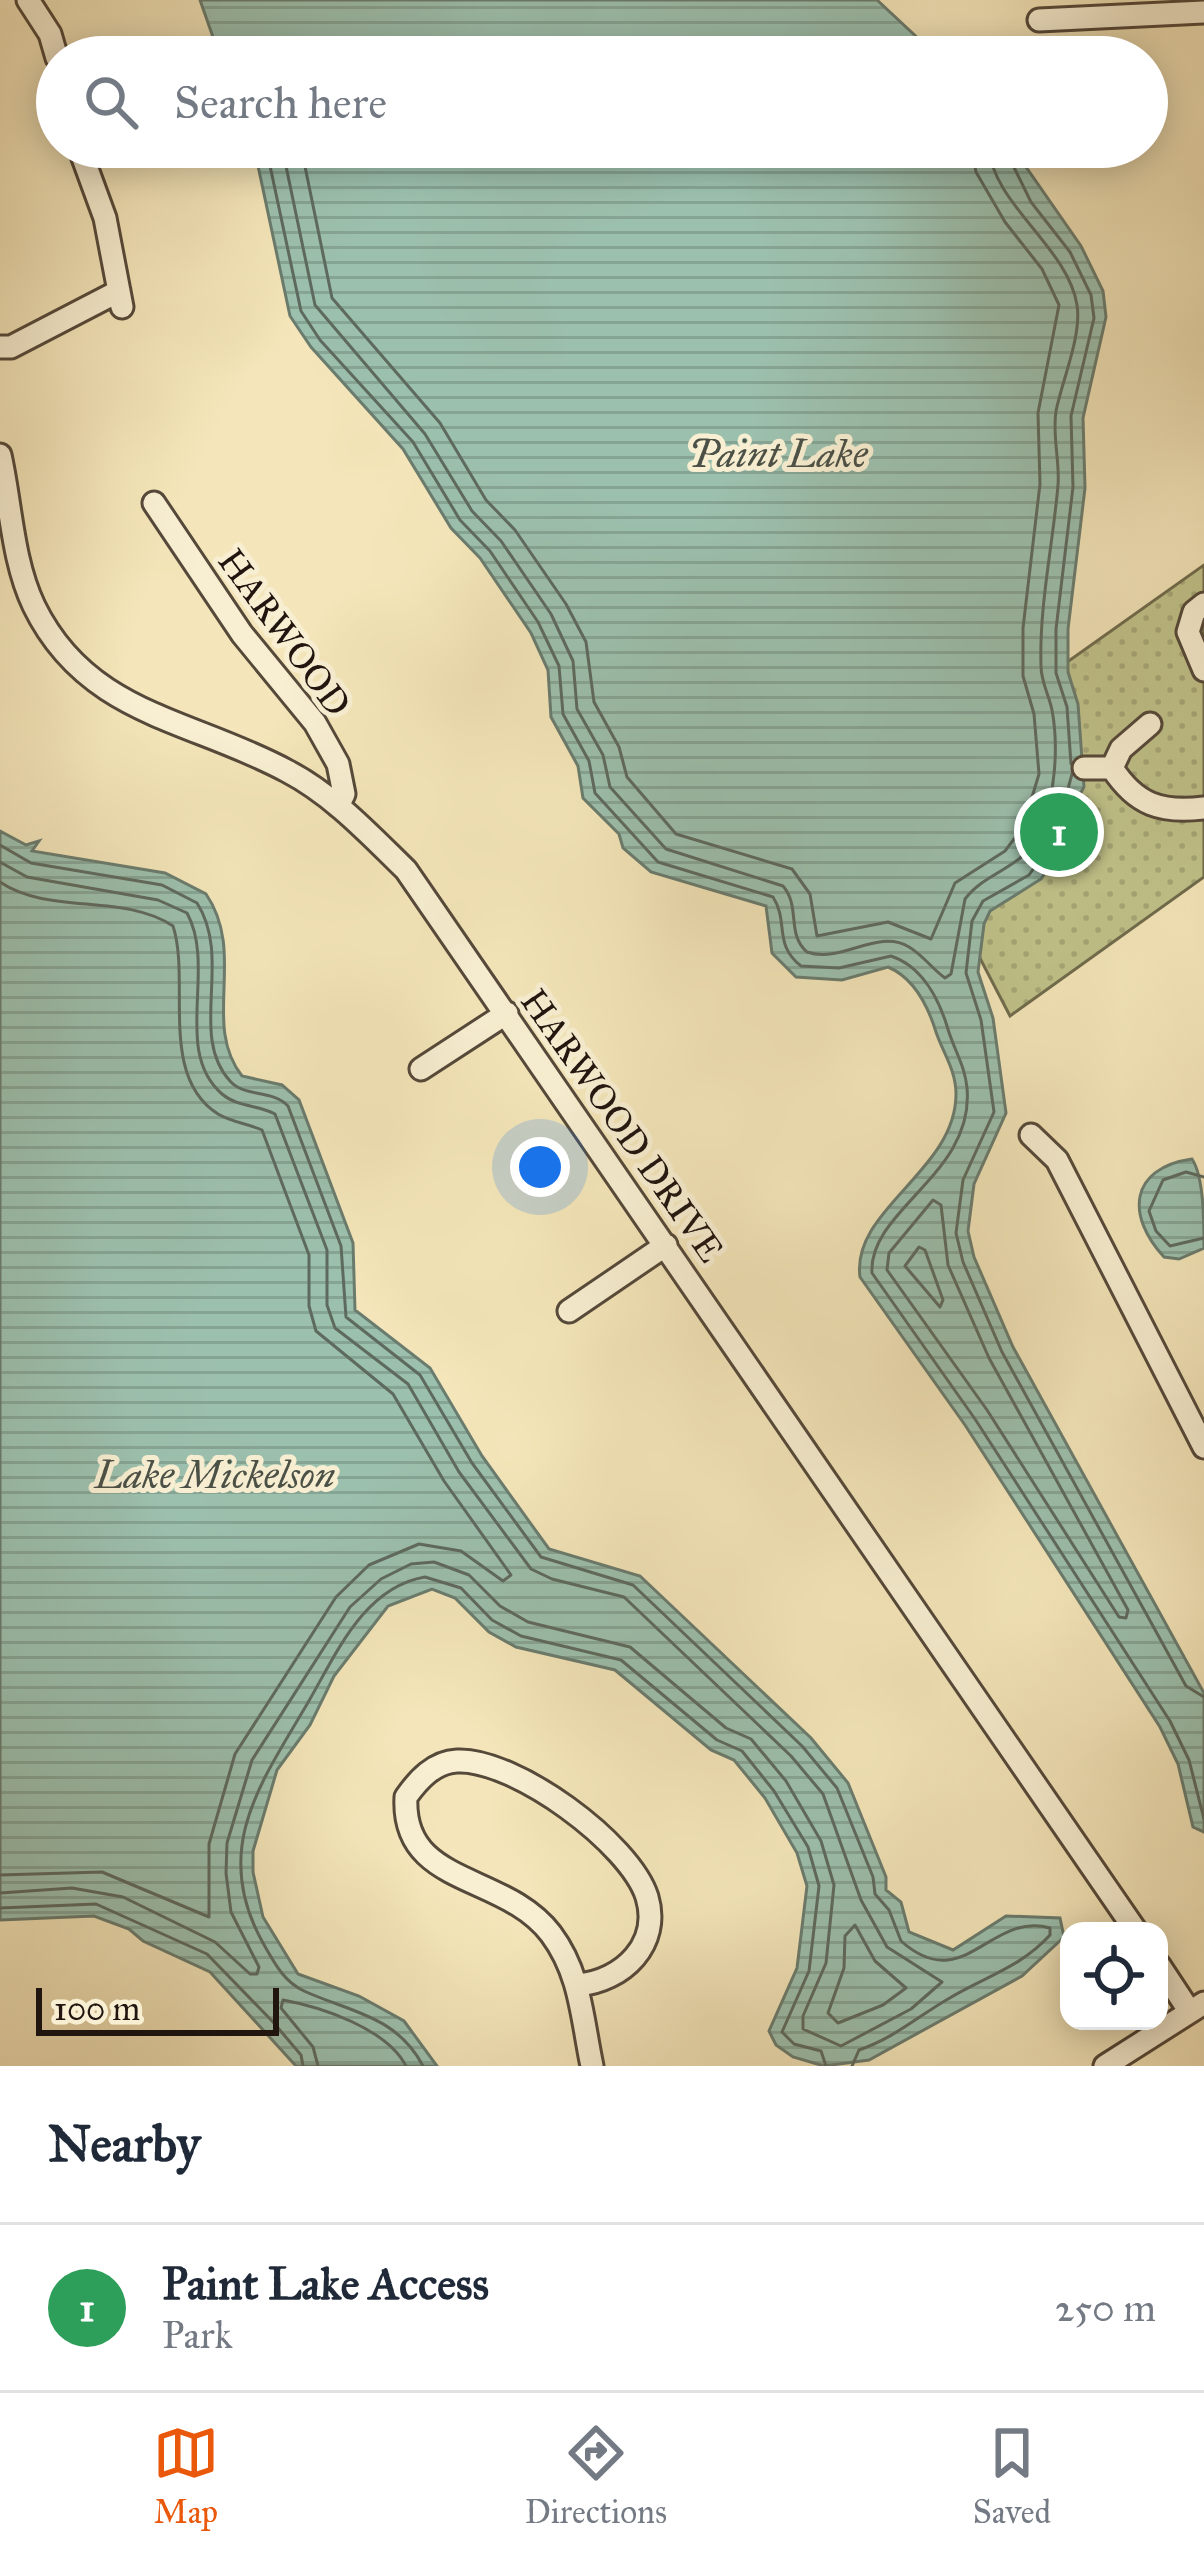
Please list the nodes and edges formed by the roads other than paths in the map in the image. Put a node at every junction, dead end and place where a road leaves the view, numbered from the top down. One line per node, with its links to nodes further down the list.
1 (28, 0): 4 (street)
2 (1204, 12): 3 (street)
3 (1039, 20)
4 (51, 36)
5 (87, 168): 6 (street)
6 (4, 352)
7 (0, 455): 14 (street, HARWOOD DRIVE)
8 (154, 503): 14 (street, HARWOOD)
9 (1204, 604): 10 (street)
10 (1204, 670)
11 (1150, 724): 13 (street)
12 (1084, 768): 13 (street)
13 (1112, 768): 15 (street)
14 (338, 806): 16 (street, HARWOOD DRIVE)
15 (1204, 808)
16 (507, 1013): 17 (street); 19 (street, HARWOOD DRIVE)
17 (421, 1070)
18 (1031, 1135): 21 (street)
19 (666, 1245): 20 (street); 22 (street, HARWOOD DRIVE)
20 (569, 1311)
21 (1204, 1448)
22 (1130, 1922)
23 (1168, 1975): 25 (street)
24 (578, 1985): 24 (street); 26 (street)
25 (1197, 2007): 27 (street)
26 (592, 2066)
27 (1105, 2066)

